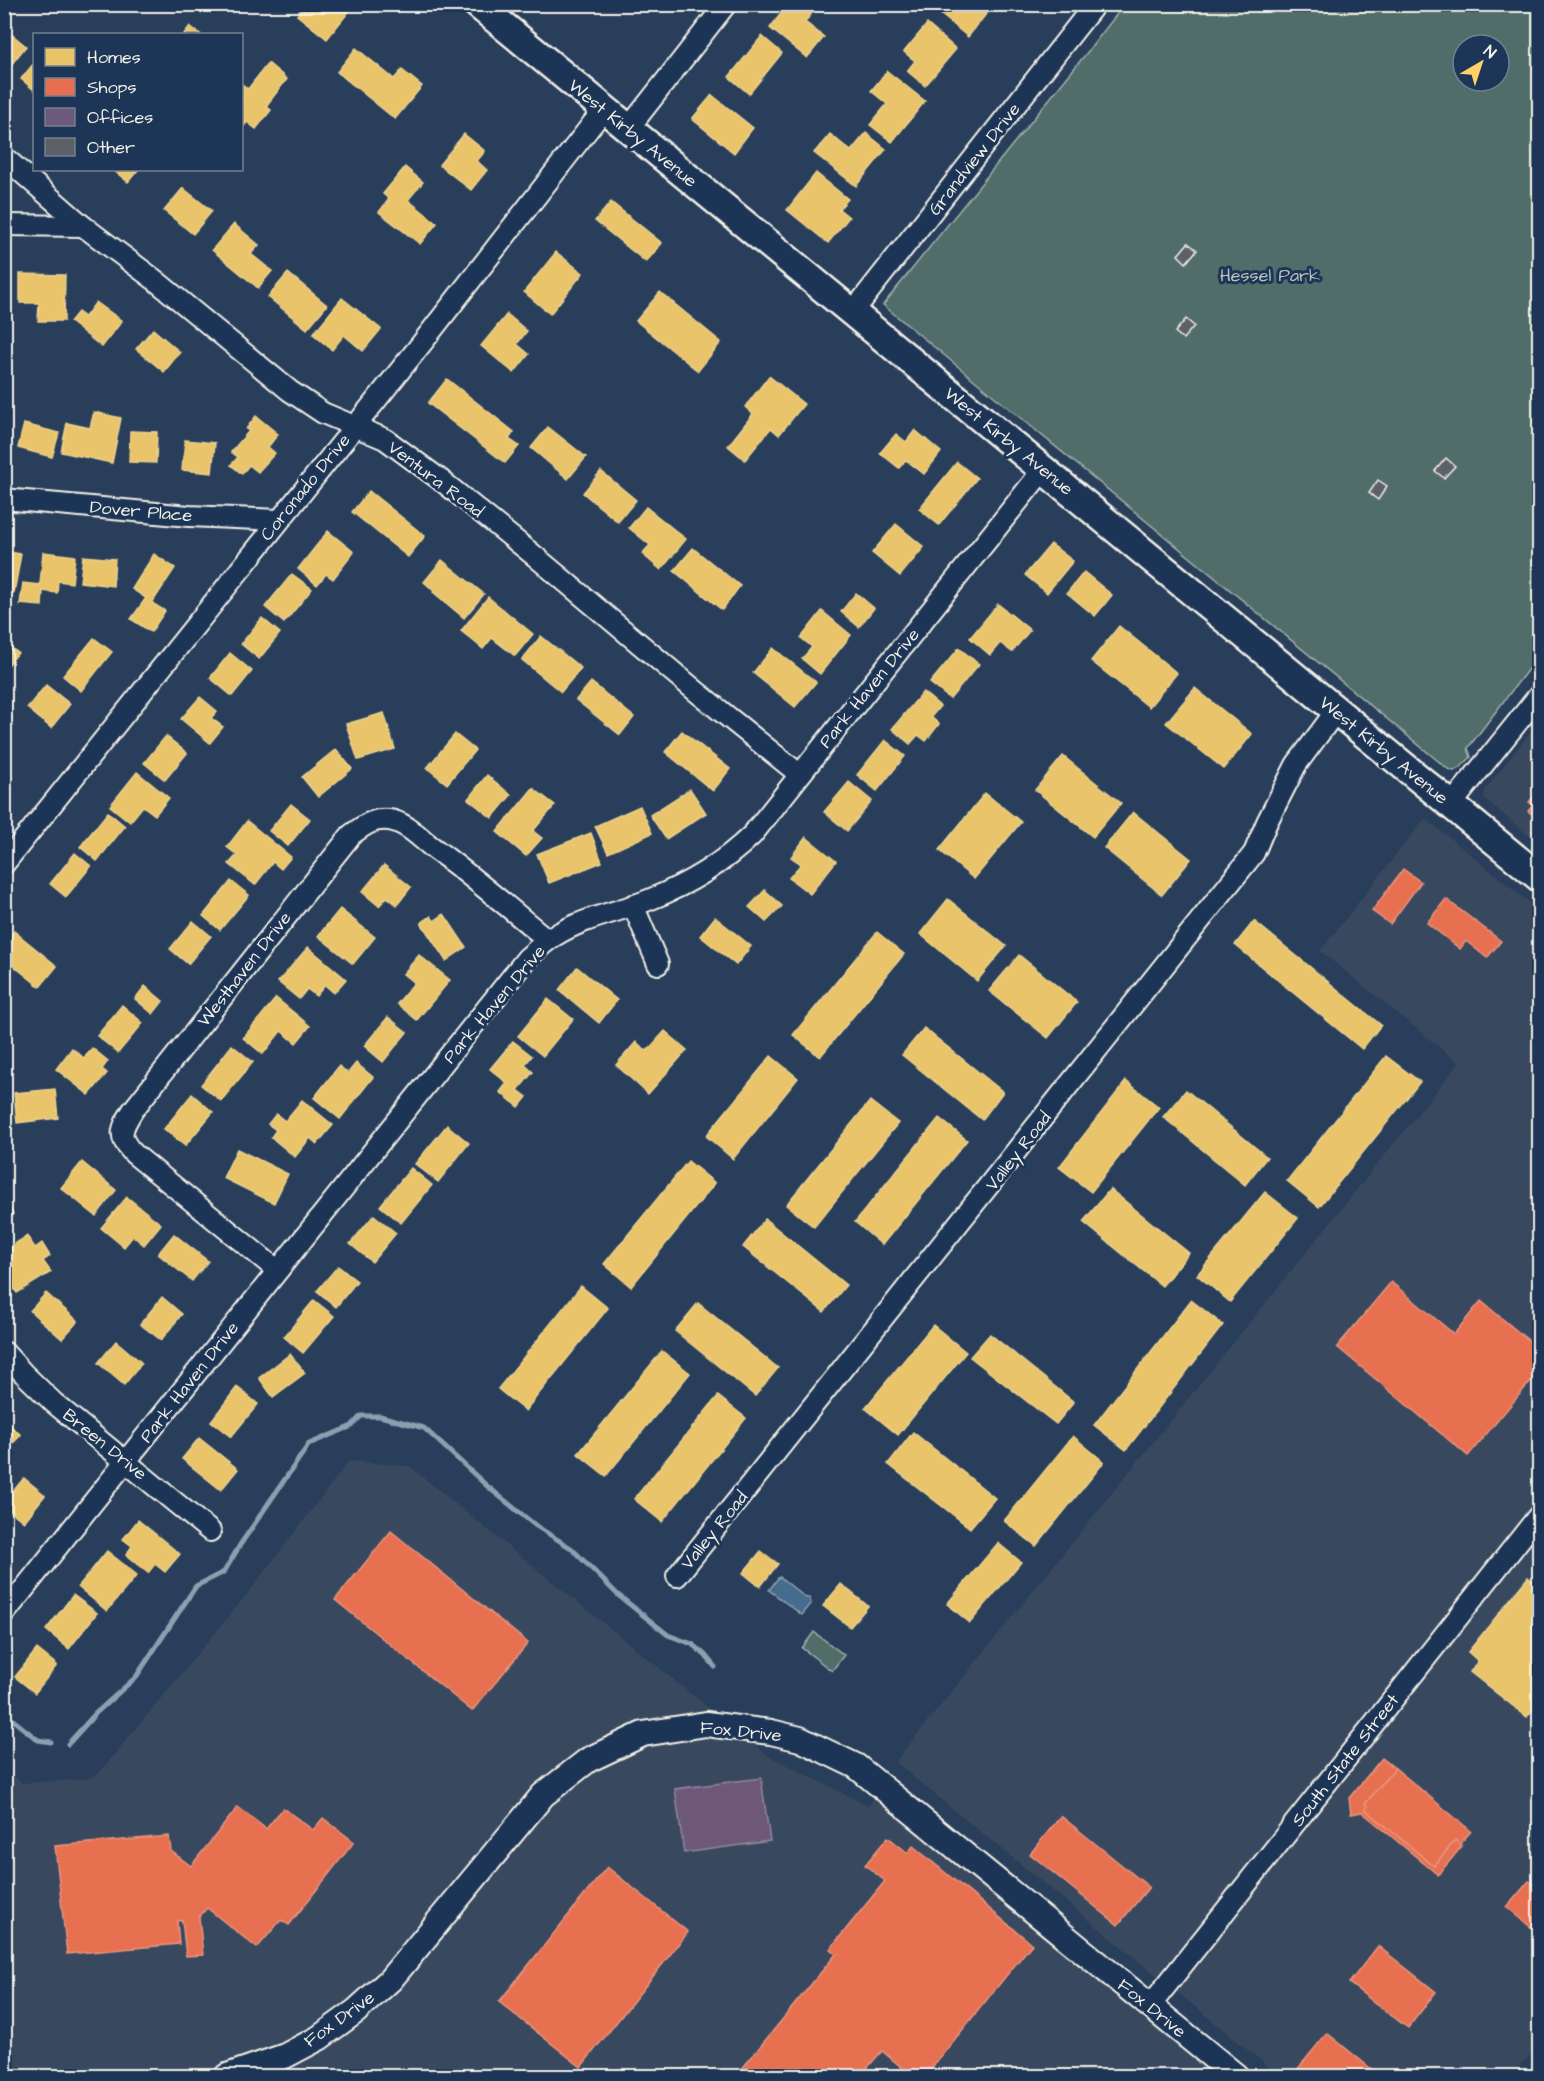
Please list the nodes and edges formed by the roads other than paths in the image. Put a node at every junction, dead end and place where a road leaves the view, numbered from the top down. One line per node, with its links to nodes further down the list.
1 (477, 4): 4 (main road, West Kirby Avenue)
2 (726, 4): 5 (street)
3 (1095, 4): 9 (street, Grandview Drive)
4 (604, 109): 5 (main road, West Kirby Avenue); 10 (street, Coronado Drive)
5 (628, 129): 9 (main road, West Kirby Avenue)
6 (4, 157): 8 (street, Ventura Road)
7 (4, 225): 8 (street)
8 (82, 226): 10 (street, Ventura Road)
9 (852, 313): 11 (main road, West Kirby Avenue)
10 (353, 426): 13 (street, Coronado Drive); 16 (street, Ventura Road)
11 (1043, 470): 15 (main road, West Kirby Avenue); 16 (street, Park Haven Drive)
12 (4, 499): 13 (street, Dover Place)
13 (278, 520): 18 (street, Coronado Drive)
14 (1539, 694): 17 (street)
15 (1336, 711): 17 (main road, West Kirby Avenue); 28 (street, Valley Road)
16 (799, 774): 20 (street, Park Haven Drive)
17 (1451, 806): 19 (main road, West Kirby Avenue)
18 (4, 864)
19 (1539, 878)
20 (633, 905): 21 (street, Park Haven Drive); 22 (street)
21 (548, 940): 23 (street, Park Haven Drive); 23 (street, Westhaven Drive)
22 (658, 964)
23 (277, 1270): 25 (street, Park Haven Drive)
24 (4, 1352): 25 (street, Breen Drive)
25 (126, 1462): 27 (street, Breen Drive); 29 (street, Park Haven Drive)
26 (1539, 1514): 30 (street, South State Street)
27 (210, 1531)
28 (677, 1576)
29 (4, 1614)
30 (1150, 2006): 31 (street, Fox Drive); 32 (street, Fox Drive)
31 (227, 2076)
32 (1236, 2076)

